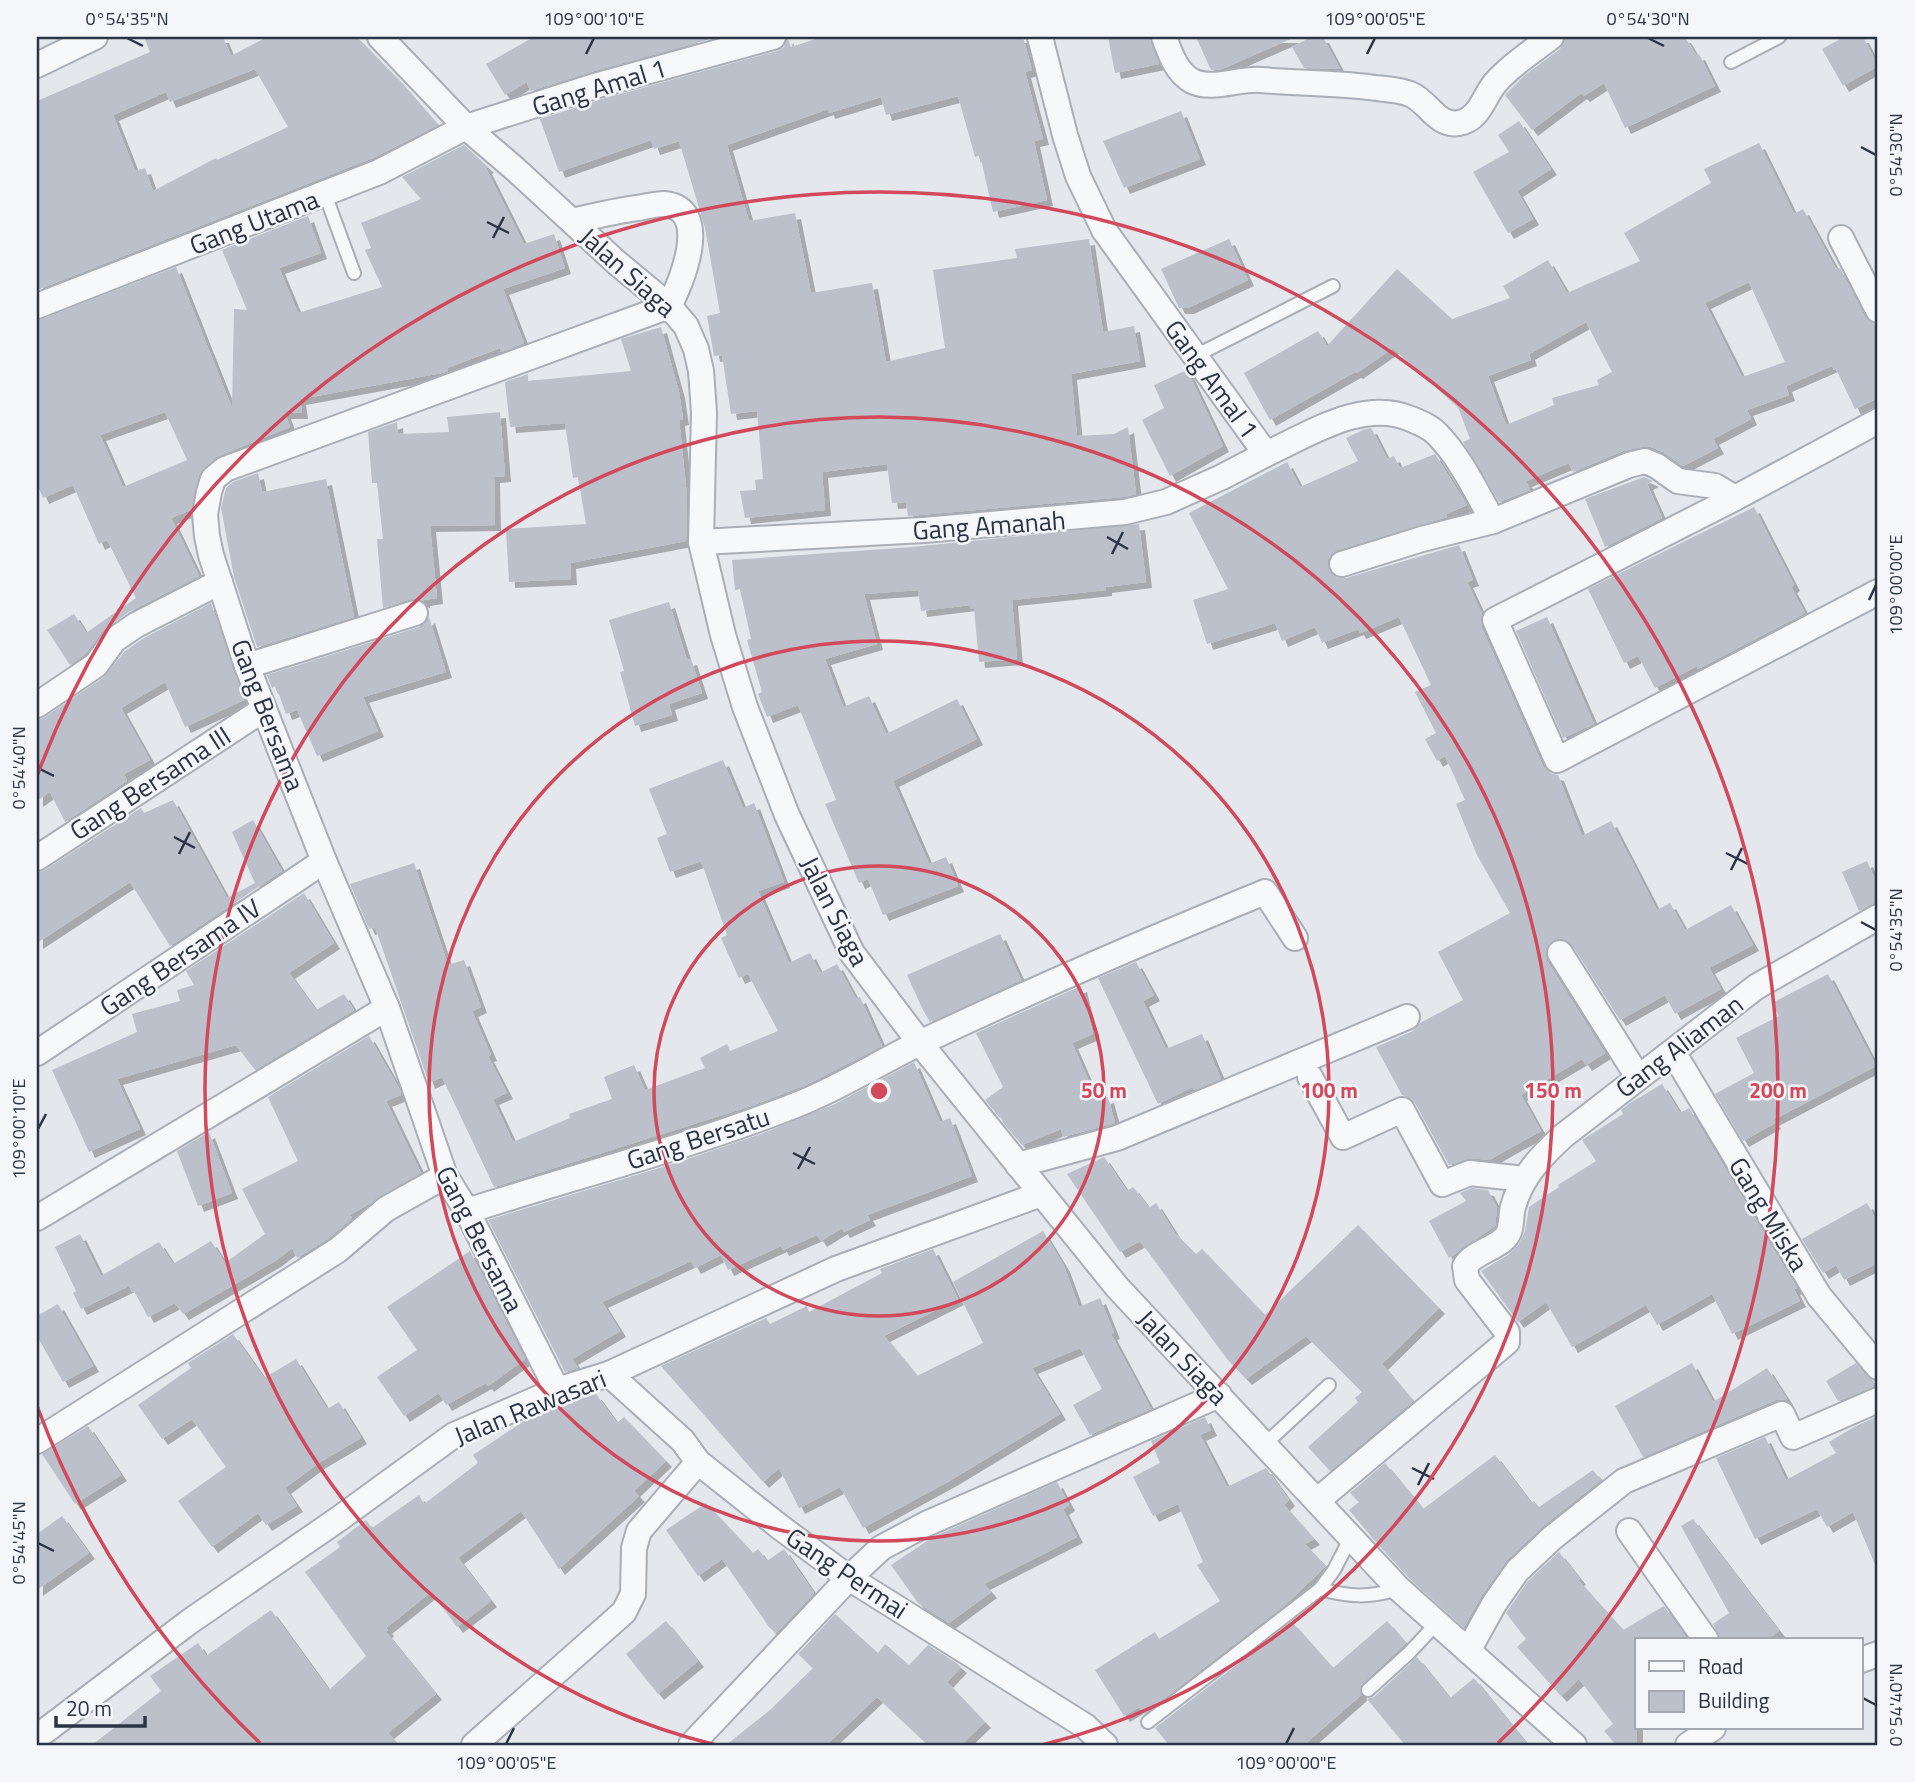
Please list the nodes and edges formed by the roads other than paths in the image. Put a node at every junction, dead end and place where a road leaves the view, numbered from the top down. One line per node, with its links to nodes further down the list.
1 (94, 37): 9 (street)
2 (380, 37): 10 (street, Jalan Siaga)
3 (773, 37): 10 (street, Gang Amal 1)
4 (1040, 37): 19 (street, Gang Amal 1)
5 (1164, 37): 6 (street)
6 (1551, 37)
7 (1779, 37): 8 (lane)
8 (1731, 62)
9 (37, 65)
10 (466, 127): 11 (street, Gang Utama); 12 (street, Jalan Siaga)
11 (324, 194): 14 (lane); 16 (street, Gang Utama)
12 (572, 221): 17 (street, Jalan Siaga); 17 (street)
13 (1841, 238): 18 (street)
14 (354, 274)
15 (1333, 286): 19 (lane)
16 (37, 306)
17 (669, 306): 24 (street, Jalan Siaga); 26 (street, Gang Bersama)
18 (1878, 310)
19 (1195, 356): 21 (street, Gang Amal 1)
20 (1878, 421): 22 (street)
21 (1266, 454): 23 (street, Gang Amal 1); 24 (street, Gang Amanah)
22 (1735, 498): 23 (street); 27 (street)
23 (1493, 521): 25 (street)
24 (701, 542): 39 (street, Jalan Siaga)
25 (1342, 564)
26 (220, 582): 29 (street, Gang Bersama); 30 (street)
27 (1878, 592)
28 (415, 612): 29 (street)
29 (247, 666): 31 (street, Gang Bersama)
30 (37, 705)
31 (264, 709): 32 (street, Gang Bersama III); 33 (street, Gang Bersama)
32 (37, 858)
33 (324, 861): 37 (street, Gang Bersama); 41 (street, Gang Bersama IV)
34 (1878, 916): 40 (street, Gang Aliaman)
35 (1296, 938): 39 (street, Gang Bersatu)
36 (1560, 953): 43 (street)
37 (387, 1008): 45 (street, Gang Bersama); 49 (street)
38 (1407, 1017): 44 (street)
39 (920, 1042): 44 (street, Jalan Siaga); 48 (street, Gang Bersatu)
40 (1673, 1052): 43 (street, Gang Aliaman); 50 (street, Gang Miska)
41 (37, 1053)
42 (1310, 1077): 46 (street)
43 (1638, 1077): 46 (street, Gang Aliaman)
44 (1018, 1165): 47 (street, Jalan Siaga)
45 (445, 1176): 48 (street, Gang Bersama); 56 (street)
46 (1524, 1180): 59 (street, Gang Aliaman)
47 (1041, 1194): 51 (street, Jalan Rawasari); 54 (street, Jalan Siaga)
48 (467, 1211): 53 (street, Gang Bersama)
49 (37, 1219)
50 (1878, 1367)
51 (610, 1374): 53 (street, Jalan Rawasari); 58 (street, Gang Permai)
52 (1329, 1385): 57 (lane)
53 (557, 1390): 71 (street, Jalan Rawasari)
54 (1219, 1395): 57 (street, Jalan Siaga); 62 (street)
55 (1878, 1400): 67 (street)
56 (37, 1441)
57 (1265, 1444): 59 (street, Jalan Siaga)
58 (698, 1462): 62 (street, Gang Permai); 72 (street)
59 (1318, 1500): 61 (street, Jalan Siaga)
60 (1629, 1531): 66 (street)
61 (1350, 1539): 63 (street, Jalan Siaga); 64 (lane)
62 (849, 1578): 73 (street); 74 (street, Gang Permai)
63 (1399, 1588): 64 (lane); 65 (street, Jalan Siaga)
64 (1320, 1589): 69 (lane)
65 (1437, 1623): 67 (street, Jalan Siaga); 68 (lane)
66 (1705, 1638)
67 (1468, 1651): 75 (street, Jalan Siaga)
68 (1368, 1690)
69 (1148, 1722)
70 (1710, 1730): 76 (street)
71 (37, 1737)
72 (474, 1745)
73 (691, 1745)
74 (1105, 1745)
75 (1574, 1745)
76 (1688, 1745)

